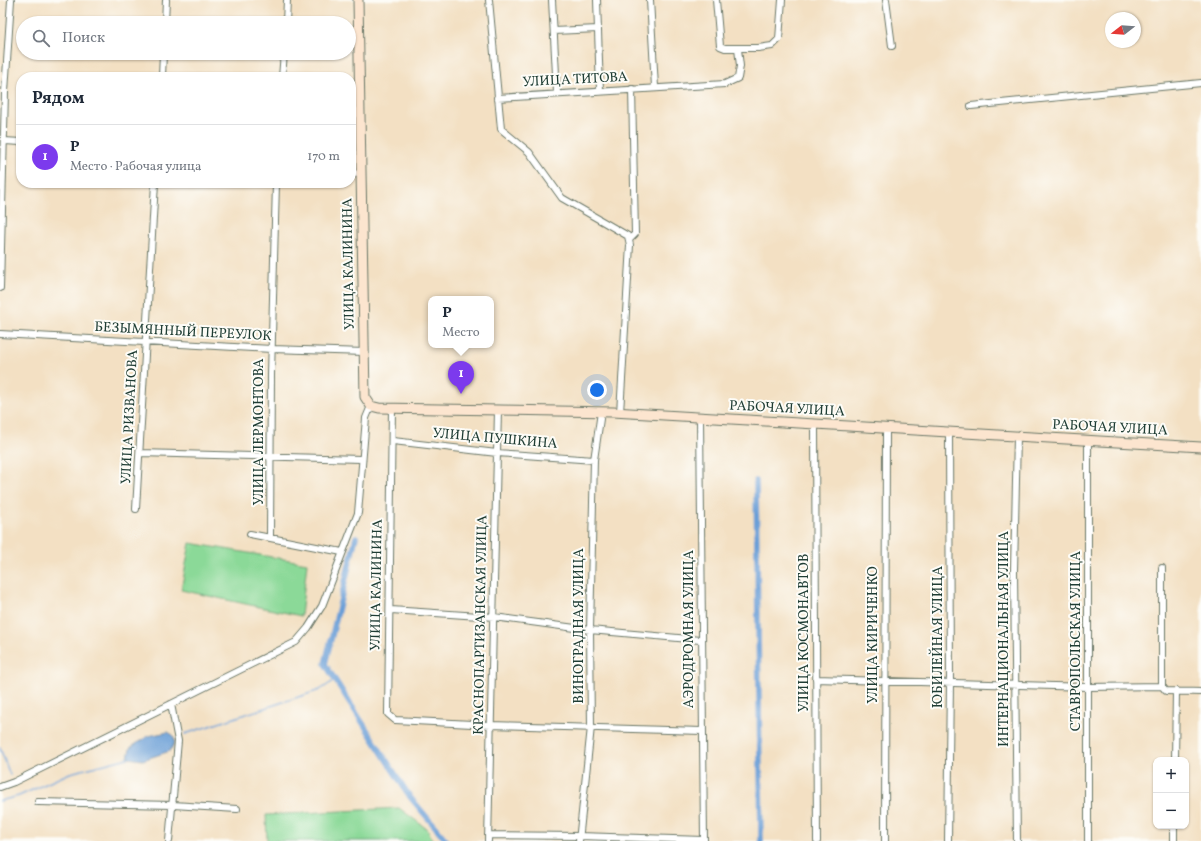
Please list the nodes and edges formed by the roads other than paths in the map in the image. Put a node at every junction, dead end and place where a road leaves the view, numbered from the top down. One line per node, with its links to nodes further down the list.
1 (11, 0): 29 (street)
2 (166, 0): 12 (street)
3 (287, 0): 13 (street)
4 (358, 0): 31 (street, УЛИЦА КАЛИНИНА)
5 (489, 0): 27 (street)
6 (552, 0): 15 (street)
7 (597, 0): 14 (street)
8 (650, 0): 23 (street)
9 (716, 0): 17 (street)
10 (782, 0): 17 (street)
11 (886, 0): 16 (street)
12 (165, 16)
13 (286, 16)
14 (598, 29): 15 (street); 25 (street)
15 (554, 31): 26 (street)
16 (892, 46)
17 (738, 49): 23 (street, УЛИЦА ТИТОВА)
18 (163, 60): 20 (street)
19 (283, 60): 21 (street)
20 (162, 72)
21 (282, 72)
22 (1201, 83): 28 (street)
23 (655, 87): 24 (street, УЛИЦА ТИТОВА)
24 (632, 89): 25 (street, УЛИЦА ТИТОВА); 34 (street)
25 (600, 91): 26 (street, УЛИЦА ТИТОВА)
26 (557, 93): 27 (street, УЛИЦА ТИТОВА)
27 (497, 98): 34 (street)
28 (971, 106)
29 (4, 141): 30 (street); 35 (street)
30 (16, 142)
31 (356, 173): 39 (street, УЛИЦА КАЛИНИНА)
32 (155, 188): 37 (street, УЛИЦА РИЗВАНОВА)
33 (276, 188): 38 (street, УЛИЦА ЛЕРМОНТОВА)
34 (629, 242): 44 (street)
35 (0, 288)
36 (0, 334): 37 (street, БЕЗЫМЯННЫЙ ПЕРЕУЛОК)
37 (146, 342): 38 (street, БЕЗЫМЯННЫЙ ПЕРЕУЛОК); 53 (street, УЛИЦА РИЗВАНОВА)
38 (272, 349): 39 (street, БЕЗЫМЯННЫЙ ПЕРЕУЛОК); 55 (street, УЛИЦА ЛЕРМОНТОВА)
39 (365, 352): 40 (street, УЛИЦА КАЛИНИНА)
40 (371, 406): 41 (street, РАБОЧАЯ УЛИЦА); 56 (street)
41 (392, 408): 42 (street, РАБОЧАЯ УЛИЦА); 51 (street, УЛИЦА КАЛИНИНА)
42 (498, 410): 43 (street, РАБОЧАЯ УЛИЦА); 54 (street, КРАСНОПАРТИЗАНСКАЯ УЛИЦА)
43 (601, 412): 44 (street, РАБОЧАЯ УЛИЦА); 57 (street, ВИНОГРАДНАЯ УЛИЦА)
44 (620, 413): 45 (street, РАБОЧАЯ УЛИЦА)
45 (700, 418): 46 (street, РАБОЧАЯ УЛИЦА); 66 (street, АЭРОДРОМНАЯ УЛИЦА)
46 (815, 424): 47 (street, РАБОЧАЯ УЛИЦА); 67 (street, УЛИЦА КОСМОНАВТОВ)
47 (886, 428): 48 (street, РАБОЧАЯ УЛИЦА); 68 (street, УЛИЦА КИРИЧЕНКО)
48 (949, 432): 49 (street, РАБОЧАЯ УЛИЦА); 69 (street, ЮБИЛЕЙНАЯ УЛИЦА)
49 (1017, 436): 50 (street, РАБОЧАЯ УЛИЦА); 70 (street, ИНТЕРНАЦИОНАЛЬНАЯ УЛИЦА)
50 (1088, 440): 52 (street, РАБОЧАЯ УЛИЦА); 72 (street, СТАВРОПОЛЬСКАЯ УЛИЦА)
51 (393, 441): 54 (street, УЛИЦА ПУШКИНА); 63 (street, УЛИЦА КАЛИНИНА)
52 (1201, 447)
53 (140, 453): 55 (street); 58 (street, УЛИЦА РИЗВАНОВА)
54 (497, 453): 57 (street, УЛИЦА ПУШКИНА); 64 (street, КРАСНОПАРТИЗАНСКАЯ УЛИЦА)
55 (271, 457): 56 (street); 60 (street, УЛИЦА ЛЕРМОНТОВА)
56 (361, 459): 61 (street)
57 (594, 460): 65 (street, ВИНОГРАДНАЯ УЛИЦА)
58 (136, 509)
59 (250, 534): 60 (street)
60 (270, 538): 61 (street)
61 (342, 552): 75 (street)
62 (1162, 568): 71 (street)
63 (391, 610): 64 (street); 76 (street, УЛИЦА КАЛИНИНА)
64 (494, 617): 65 (street); 76 (street, КРАСНОПАРТИЗАНСКАЯ УЛИЦА)
65 (590, 630): 66 (street); 77 (street, ВИНОГРАДНАЯ УЛИЦА)
66 (700, 640): 78 (street, АЭРОДРОМНАЯ УЛИЦА)
67 (816, 679): 68 (street); 89 (street, УЛИЦА КОСМОНАВТОВ)
68 (884, 681): 69 (street); 90 (street, УЛИЦА КИРИЧЕНКО)
69 (950, 683): 70 (street); 91 (street, ЮБИЛЕЙНАЯ УЛИЦА)
70 (1016, 684): 72 (street); 92 (street, ИНТЕРНАЦИОНАЛЬНАЯ УЛИЦА)
71 (1162, 686): 72 (street); 73 (street)
72 (1088, 687): 93 (street, СТАВРОПОЛЬСКАЯ УЛИЦА)
73 (1176, 691): 74 (street); 79 (street)
74 (1201, 692)
75 (171, 704): 80 (street); 82 (street)
76 (491, 725): 77 (street); 85 (street, КРАСНОПАРТИЗАНСКАЯ УЛИЦА)
77 (591, 727): 78 (street); 86 (street, ВИНОГРАДНАЯ УЛИЦА)
78 (702, 731): 87 (street, АЭРОДРОМНАЯ УЛИЦА)
79 (1175, 757)
80 (0, 787)
81 (38, 802): 82 (street)
82 (173, 805): 83 (street); 88 (street)
83 (237, 809)
84 (1174, 829): 94 (street)
85 (488, 838): 86 (street)
86 (579, 838): 87 (street)
87 (704, 840)
88 (169, 841)
89 (817, 841)
90 (885, 841)
91 (948, 841)
92 (1017, 841)
93 (1088, 841)
94 (1174, 841)

